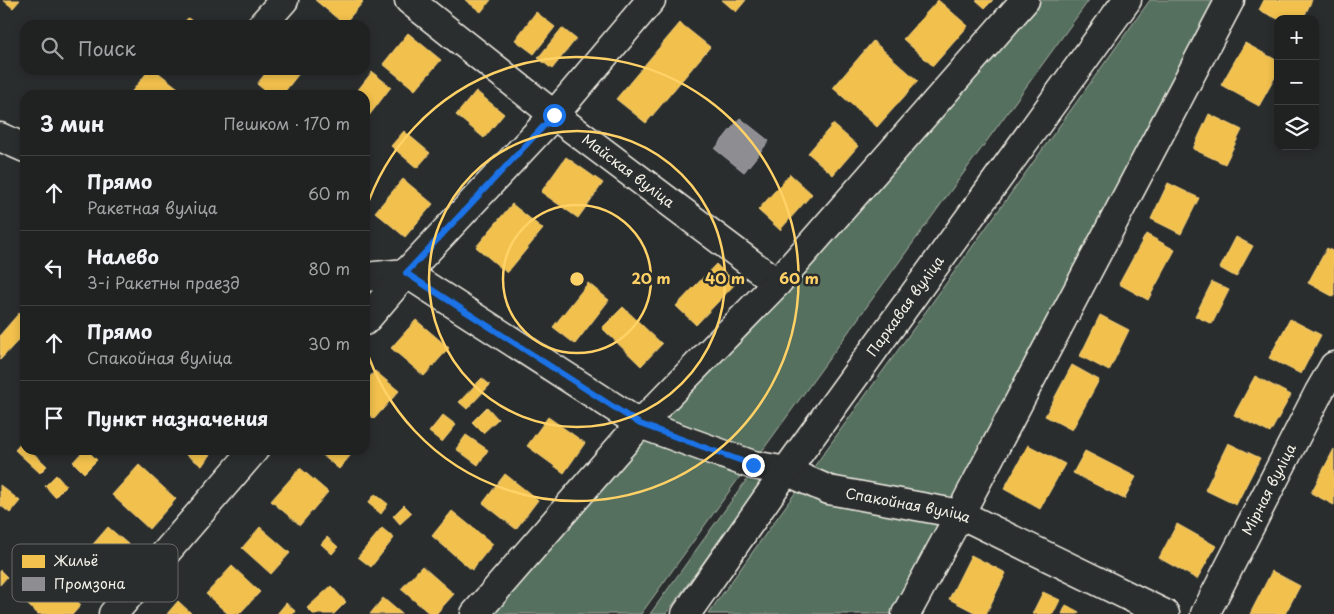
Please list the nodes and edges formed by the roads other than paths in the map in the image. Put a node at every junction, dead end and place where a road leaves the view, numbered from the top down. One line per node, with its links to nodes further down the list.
1 (284, 0): 7 (street)
2 (409, 0): 8 (street, Майская вуліца)
3 (651, 0): 8 (street)
4 (1025, 0): 13 (street)
5 (1127, 0): 19 (street, Паркавая вуліца)
6 (1230, 0): 20 (street)
7 (266, 20)
8 (554, 115): 11 (street); 13 (street, Майская вуліца)
9 (0, 137): 10 (street)
10 (20, 146)
11 (406, 273): 12 (street); 14 (street); 17 (street, Спакойная вуліца)
12 (370, 277)
13 (777, 283): 17 (street)
14 (370, 315)
15 (1334, 366): 16 (street, Мірная вуліца)
16 (1327, 396): 28 (street, Мірная вуліца)
17 (640, 424): 19 (street, Спакойная вуліца); 24 (street)
18 (250, 455): 21 (street)
19 (786, 471): 20 (street, Спакойная вуліца); 25 (street, Паркавая вуліца)
20 (960, 514): 26 (street); 27 (street, Спакойная вуліца)
21 (173, 544)
22 (123, 602): 23 (street)
23 (113, 614)
24 (475, 614)
25 (686, 614)
26 (906, 614)
27 (1165, 614)
28 (1204, 614)

